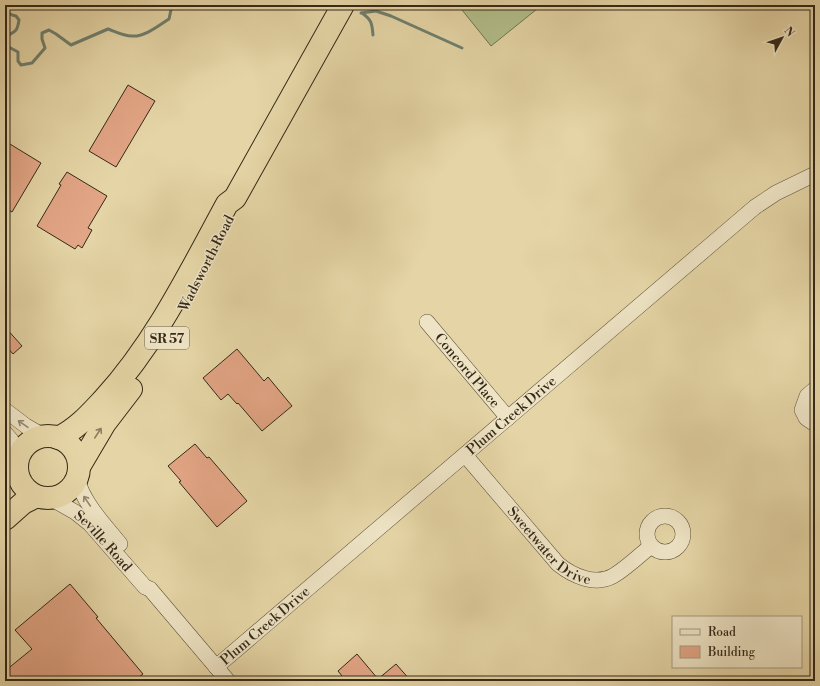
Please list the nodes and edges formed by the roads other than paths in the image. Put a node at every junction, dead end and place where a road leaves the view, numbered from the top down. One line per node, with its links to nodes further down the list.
1 (344, 5): 3 (highway, Wadsworth Road / SR 57)
2 (815, 174): 7 (street, Plum Creek Drive)
3 (235, 198): 10 (highway, Wadsworth Road / SR 57); 13 (highway, Wadsworth Road / SR 57, one-way to 3)
4 (427, 322): 7 (street, Concord Place)
5 (815, 388): 8 (street)
6 (5, 410): 10 (street, one-way to 6)
7 (508, 418): 11 (street, Plum Creek Drive)
8 (815, 424)
9 (5, 433): 12 (street)
10 (50, 437): 12 (highway, Wadsworth Road / SR 57); 13 (highway)
11 (464, 455): 17 (street, Sweetwater Drive); 19 (street, Plum Creek Drive)
12 (17, 462): 14 (highway, Wadsworth Road / SR 57); 15 (highway)
13 (78, 473): 15 (highway, Wadsworth Road / SR 57); 18 (street, Seville Road, one-way to 13)
14 (5, 488)
15 (44, 498): 16 (highway, Wadsworth Road / SR 57); 18 (street, Seville Road)
16 (5, 519)
17 (651, 546)
18 (150, 589): 19 (street, Seville Road)
19 (216, 667): 20 (street, Seville Road)
20 (228, 681)

